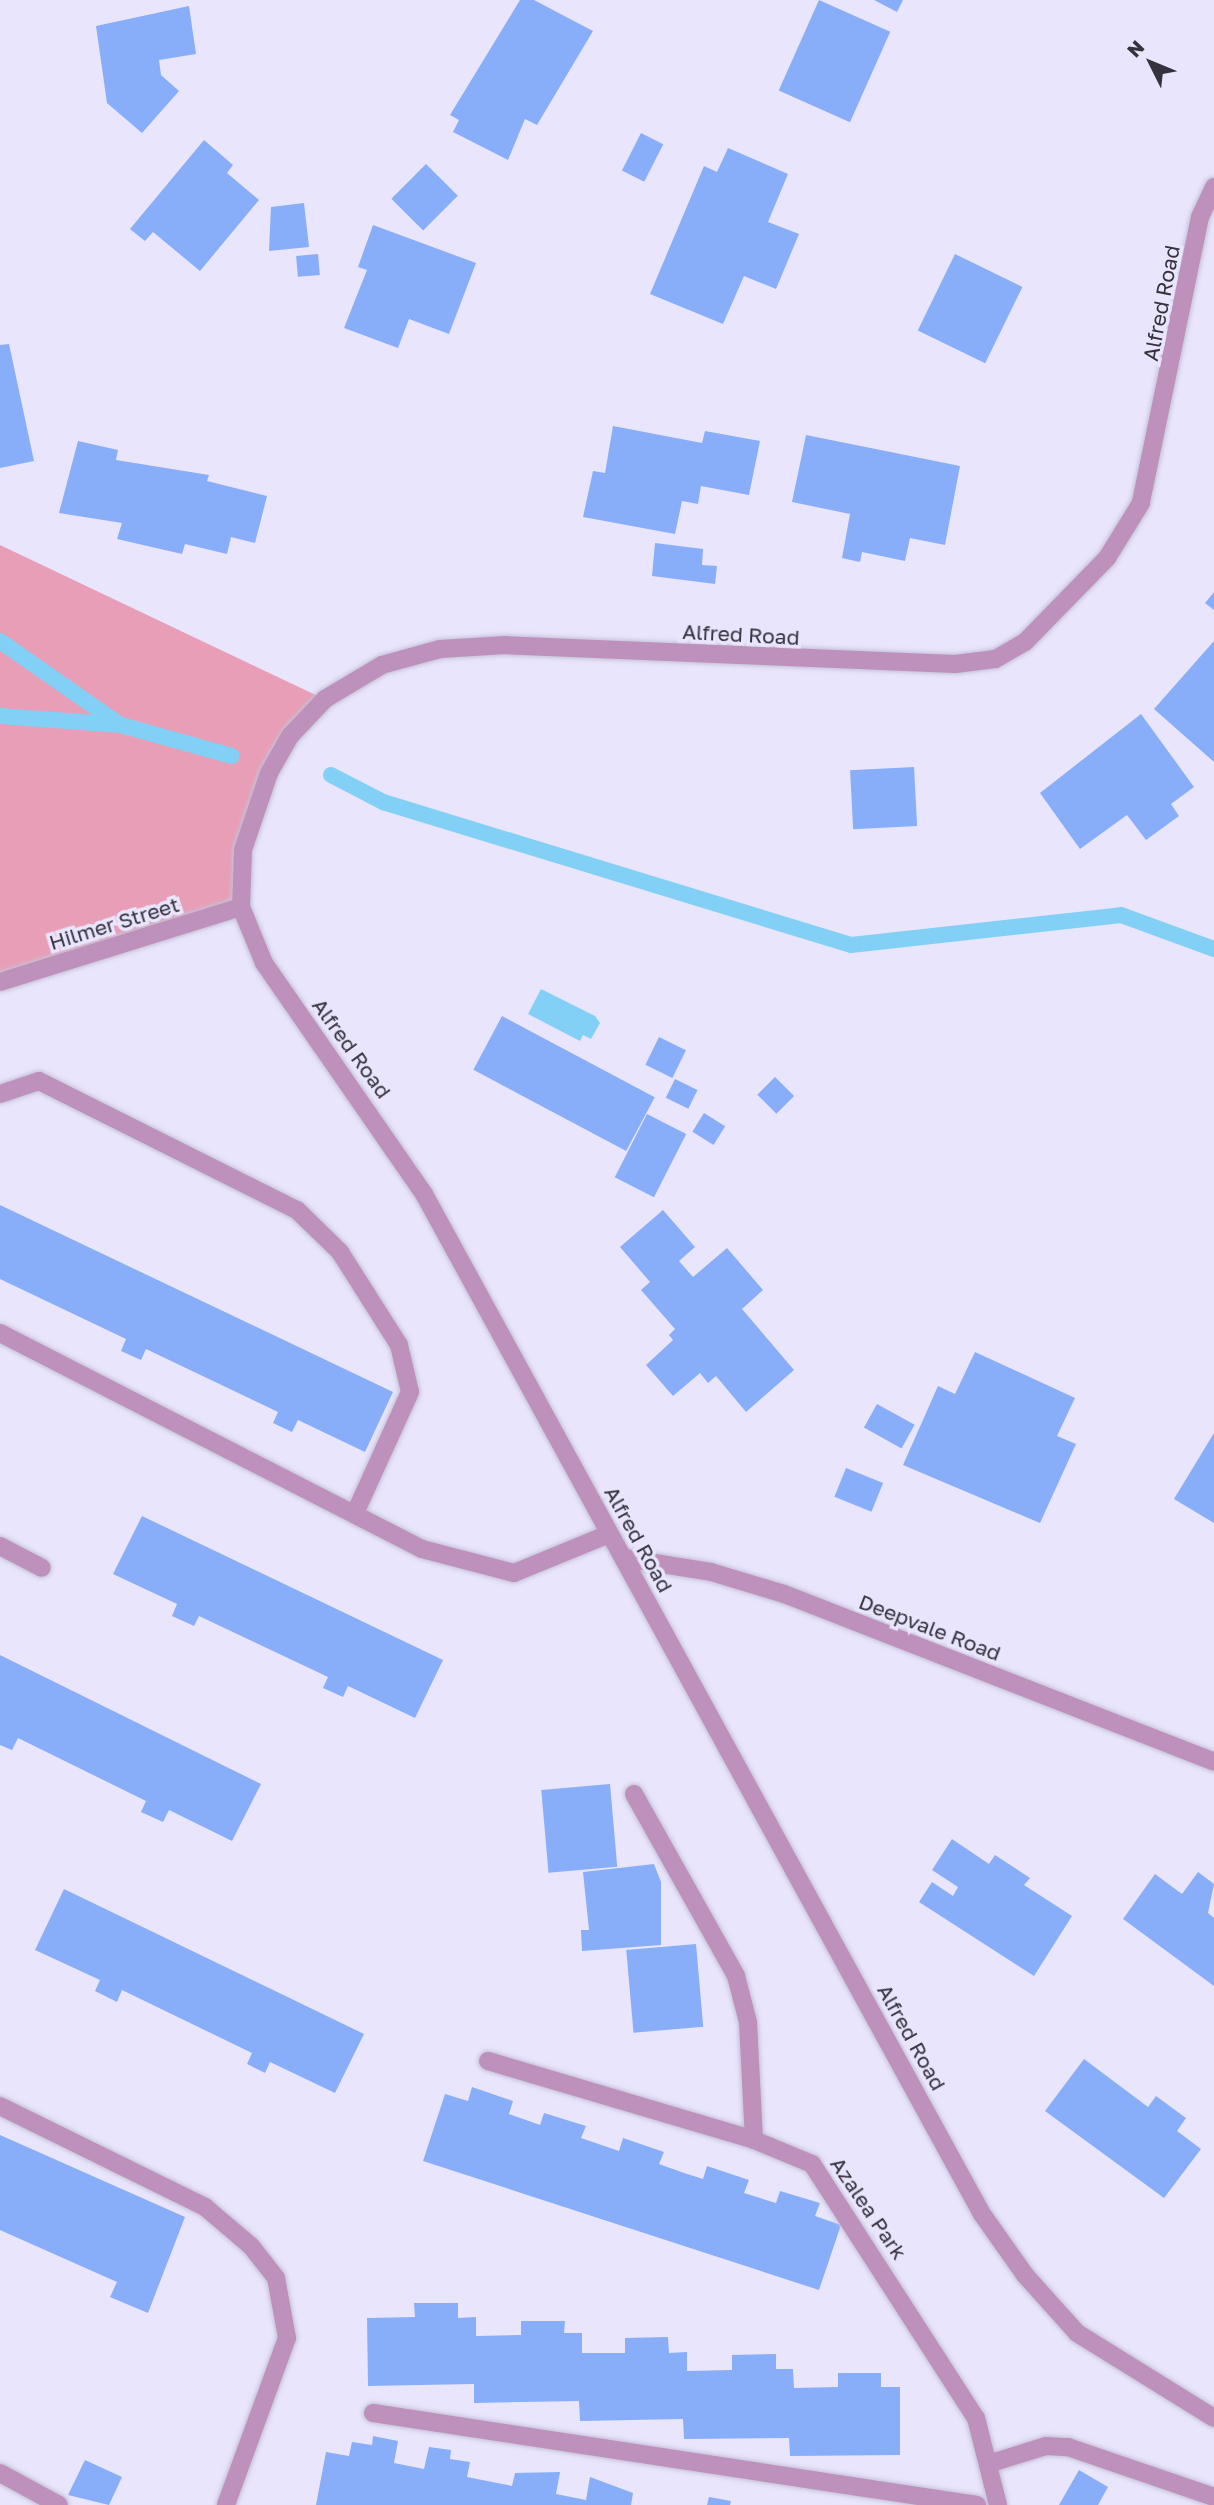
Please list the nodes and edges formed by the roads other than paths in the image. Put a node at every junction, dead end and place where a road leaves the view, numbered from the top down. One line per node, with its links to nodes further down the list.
1 (1214, 187): 2 (street, Alfred Road)
2 (241, 907): 3 (street, Hilmer Street); 7 (street, Alfred Road)
3 (0, 982)
4 (0, 1094): 6 (street)
5 (0, 1333): 6 (street)
6 (355, 1513): 7 (street)
7 (609, 1534): 9 (street, Alfred Road)
8 (0, 1546): 10 (street)
9 (624, 1558): 11 (street, Deepvale Road); 17 (street, Alfred Road)
10 (42, 1567)
11 (1214, 1762)
12 (634, 1794): 15 (street)
13 (488, 2060): 15 (street, Azalea Park)
14 (0, 2106): 22 (street)
15 (754, 2140): 18 (street, Azalea Park)
16 (373, 2413): 23 (street)
17 (1214, 2418)
18 (988, 2464): 20 (street); 24 (street, Azalea Park)
19 (0, 2473): 21 (street)
20 (1214, 2497)
21 (59, 2505)
22 (226, 2505)
23 (978, 2505)
24 (998, 2505)

